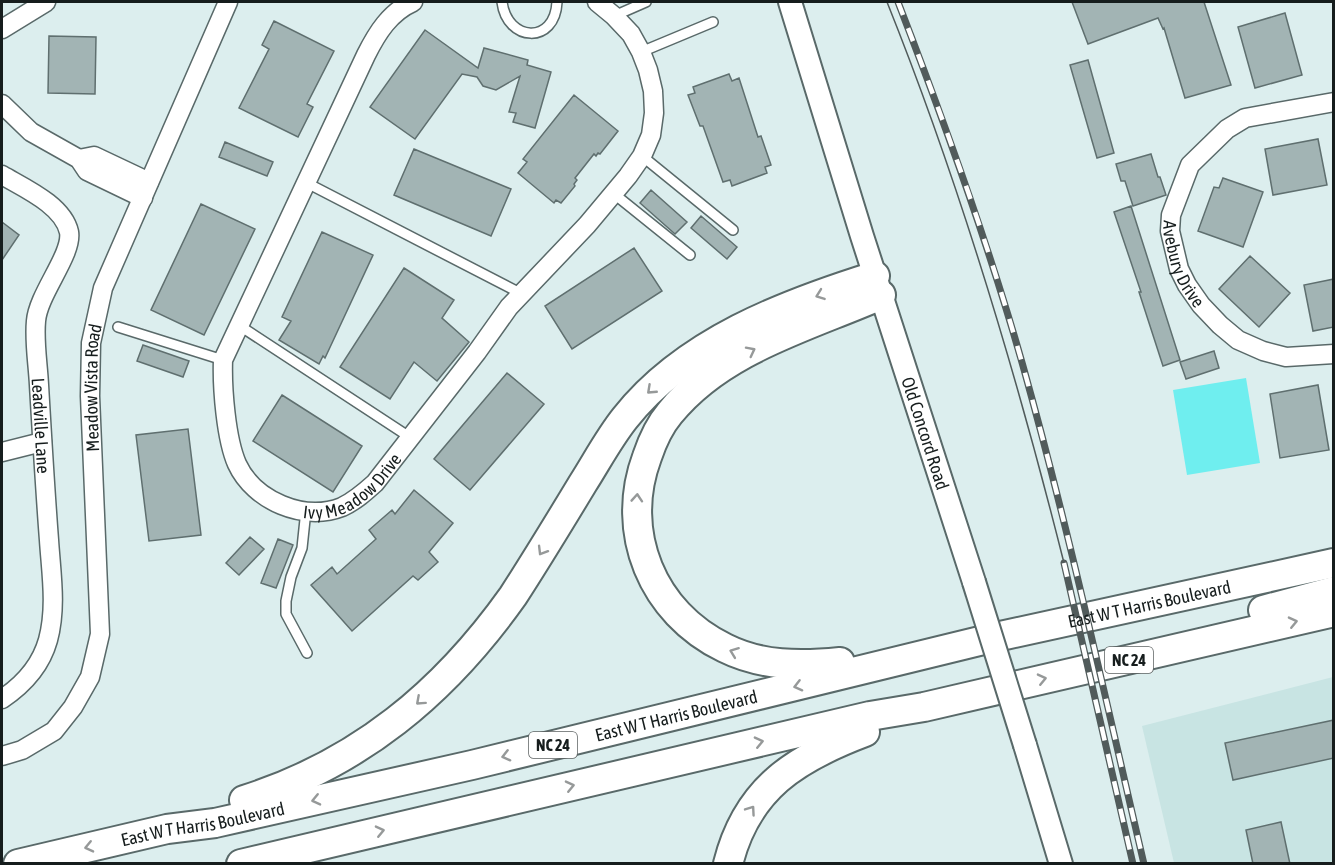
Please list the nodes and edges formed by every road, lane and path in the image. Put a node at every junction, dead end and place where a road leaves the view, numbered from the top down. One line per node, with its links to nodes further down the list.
1 (46, 2): 11 (street)
2 (228, 2): 18 (street, Meadow Vista Road)
3 (502, 2): 4 (lane)
4 (557, 2)
5 (597, 2): 9 (street, Ivy Meadow Drive)
6 (646, 2): 9 (lane)
7 (790, 2): 22 (street, Old Concord Road)
8 (402, 4): 17 (street, Ivy Meadow Drive)
9 (614, 16): 12 (street, Ivy Meadow Drive)
10 (712, 22): 12 (lane)
11 (2, 29)
12 (641, 52): 15 (street, Ivy Meadow Drive)
13 (1334, 102): 26 (street, Avebury Drive)
14 (2, 104): 18 (street)
15 (642, 156): 19 (street, Ivy Meadow Drive); 20 (lane)
16 (2, 175): 29 (street, Leadville Lane)
17 (305, 182): 23 (lane); 24 (street, Ivy Meadow Drive)
18 (146, 190): 40 (street, Meadow Vista Road)
19 (614, 194): 21 (lane); 23 (street, Ivy Meadow Drive)
20 (733, 230)
21 (690, 255)
22 (878, 286): 36 (main road, one-way to 22); 41 (main road, one-way to 41); 45 (street, Old Concord Road, bridge)
23 (522, 294): 28 (street, Ivy Meadow Drive)
24 (240, 326): 27 (street, Ivy Meadow Drive); 28 (lane)
25 (118, 327): 27 (lane)
26 (1334, 354)
27 (223, 360): 31 (street, Ivy Meadow Drive)
28 (411, 438): 31 (street, Ivy Meadow Drive)
29 (42, 442): 30 (street); 38 (street, Leadville Lane)
30 (2, 452)
31 (306, 510): 37 (lane)
32 (1334, 564): 36 (main road, East W T Harris Boulevard / NC 24)
33 (1334, 591): 35 (main road)
34 (1334, 612): 35 (main road, NC 24, one-way to 34)
35 (1197, 644): 39 (main road, NC 24, one-way to 35)
36 (937, 652): 41 (main road, East W T Harris Boulevard / NC 24, one-way to 41)
37 (307, 653)
38 (2, 699)
39 (924, 707): 43 (main road, NC 24, one-way to 39); 44 (main road, one-way to 39)
40 (2, 756)
41 (167, 829): 42 (main road, East W T Harris Boulevard / NC 24, one-way to 42)
42 (18, 864)
43 (241, 864)
44 (728, 864)
45 (1061, 864)

